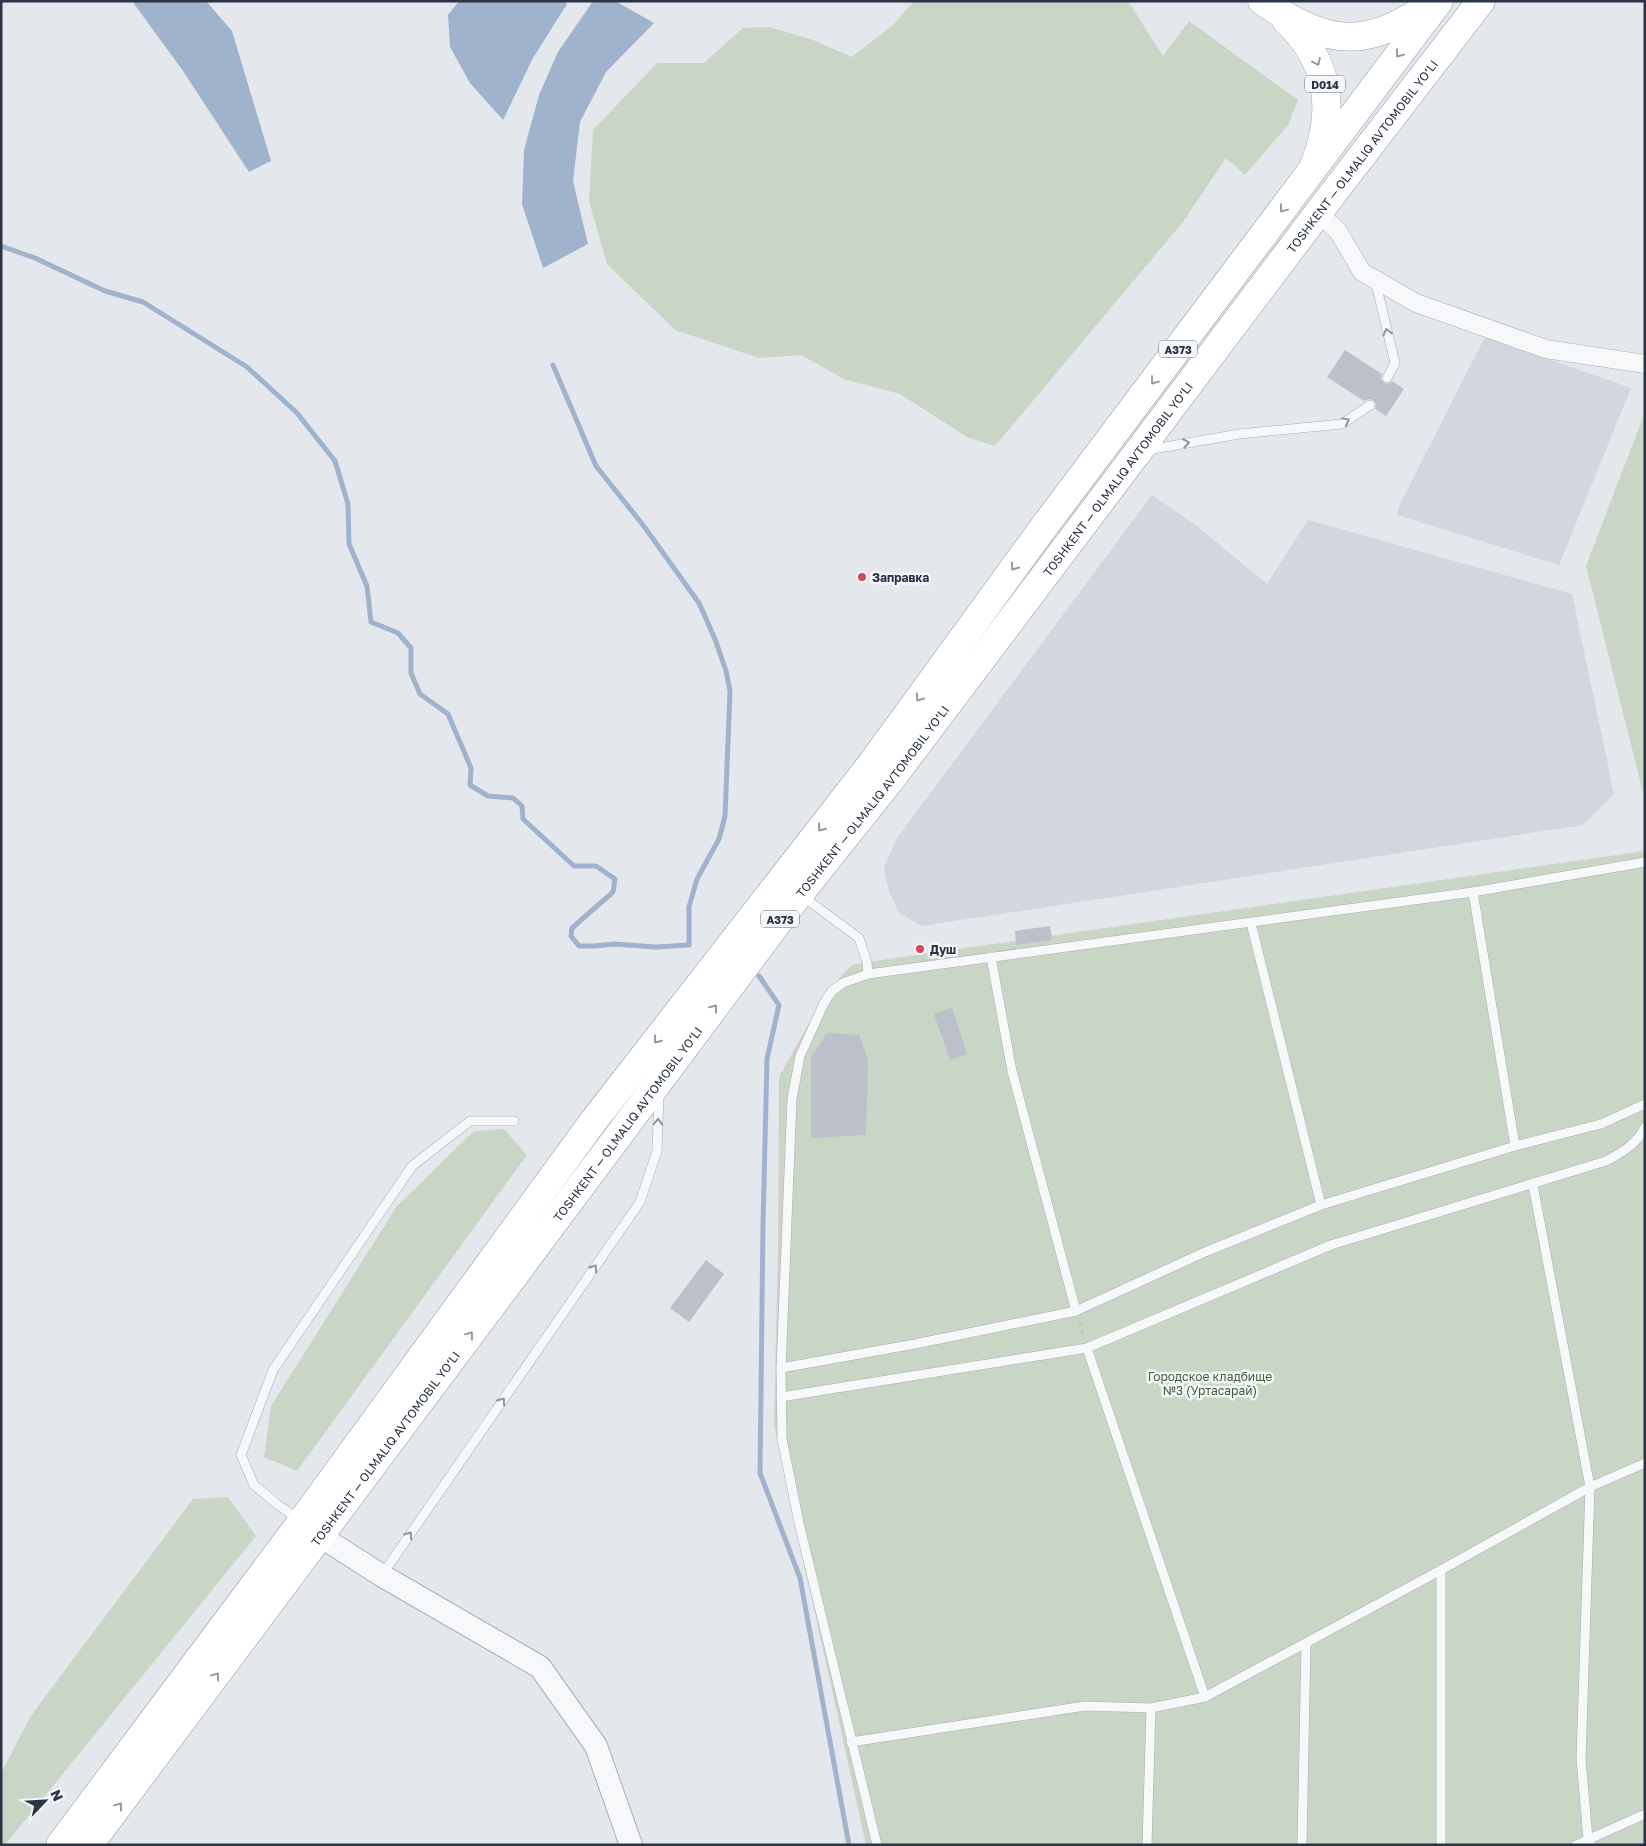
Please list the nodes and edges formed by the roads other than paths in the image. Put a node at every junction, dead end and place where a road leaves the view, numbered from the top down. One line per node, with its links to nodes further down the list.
1 (1437, 1): 3 (main road, D014); 4 (main road, TOSHKENT — OLMALIQ AVTOMOBIL YO‘LI / A373, one-way to 4)
2 (1481, 1): 5 (main road, TOSHKENT — OLMALIQ AVTOMOBIL YO‘LI / A373)
3 (1269, 6): 4 (main road, D014, one-way to 4)
4 (1312, 170): 30 (main road, TOSHKENT — OLMALIQ AVTOMOBIL YO‘LI / A373, one-way to 30)
5 (1318, 213): 6 (street); 10 (main road, TOSHKENT — OLMALIQ AVTOMOBIL YO‘LI / A373)
6 (1374, 279): 7 (street); 8 (lane, one-way to 6)
7 (1645, 364)
8 (1387, 378)
9 (1370, 405): 10 (lane, one-way to 9)
10 (1138, 452): 13 (main road, TOSHKENT — OLMALIQ AVTOMOBIL YO‘LI / A373)
11 (1645, 862): 12 (lane)
12 (1473, 892): 14 (lane); 21 (lane)
13 (799, 894): 16 (lane); 17 (main road, TOSHKENT — OLMALIQ AVTOMOBIL YO‘LI / A373, one-way to 13)
14 (1251, 923): 15 (lane); 23 (lane)
15 (990, 957): 16 (lane); 24 (lane)
16 (868, 974): 26 (lane)
17 (660, 1080): 30 (main road, TOSHKENT — OLMALIQ AVTOMOBIL YO‘LI / A373, one-way to 17); 32 (lane, one-way to 17)
18 (1645, 1104): 21 (lane)
19 (514, 1121): 30 (lane)
20 (1645, 1127): 22 (lane)
21 (1515, 1146): 23 (lane)
22 (1532, 1184): 25 (lane); 29 (lane)
23 (1321, 1204): 24 (lane)
24 (1076, 1311): 26 (lane)
25 (1087, 1348): 27 (lane); 34 (lane)
26 (781, 1368): 27 (lane)
27 (781, 1398): 36 (lane)
28 (1645, 1463): 29 (lane)
29 (1590, 1487): 31 (lane); 38 (lane)
30 (311, 1529): 32 (street); 39 (main road, TOSHKENT — OLMALIQ AVTOMOBIL YO‘LI / A373); 40 (main road, TOSHKENT — OLMALIQ AVTOMOBIL YO‘LI / A373, one-way to 30)
31 (1442, 1570): 33 (lane); 45 (lane)
32 (381, 1575): 41 (street)
33 (1306, 1643): 34 (lane); 44 (lane)
34 (1205, 1697): 35 (lane)
35 (1151, 1708): 36 (lane); 43 (lane)
36 (851, 1742): 42 (lane)
37 (1645, 1814): 38 (lane)
38 (1590, 1842): 46 (lane)
39 (60, 1845)
40 (90, 1845)
41 (631, 1845)
42 (877, 1845)
43 (1146, 1845)
44 (1302, 1845)
45 (1441, 1845)
46 (1576, 1845)

